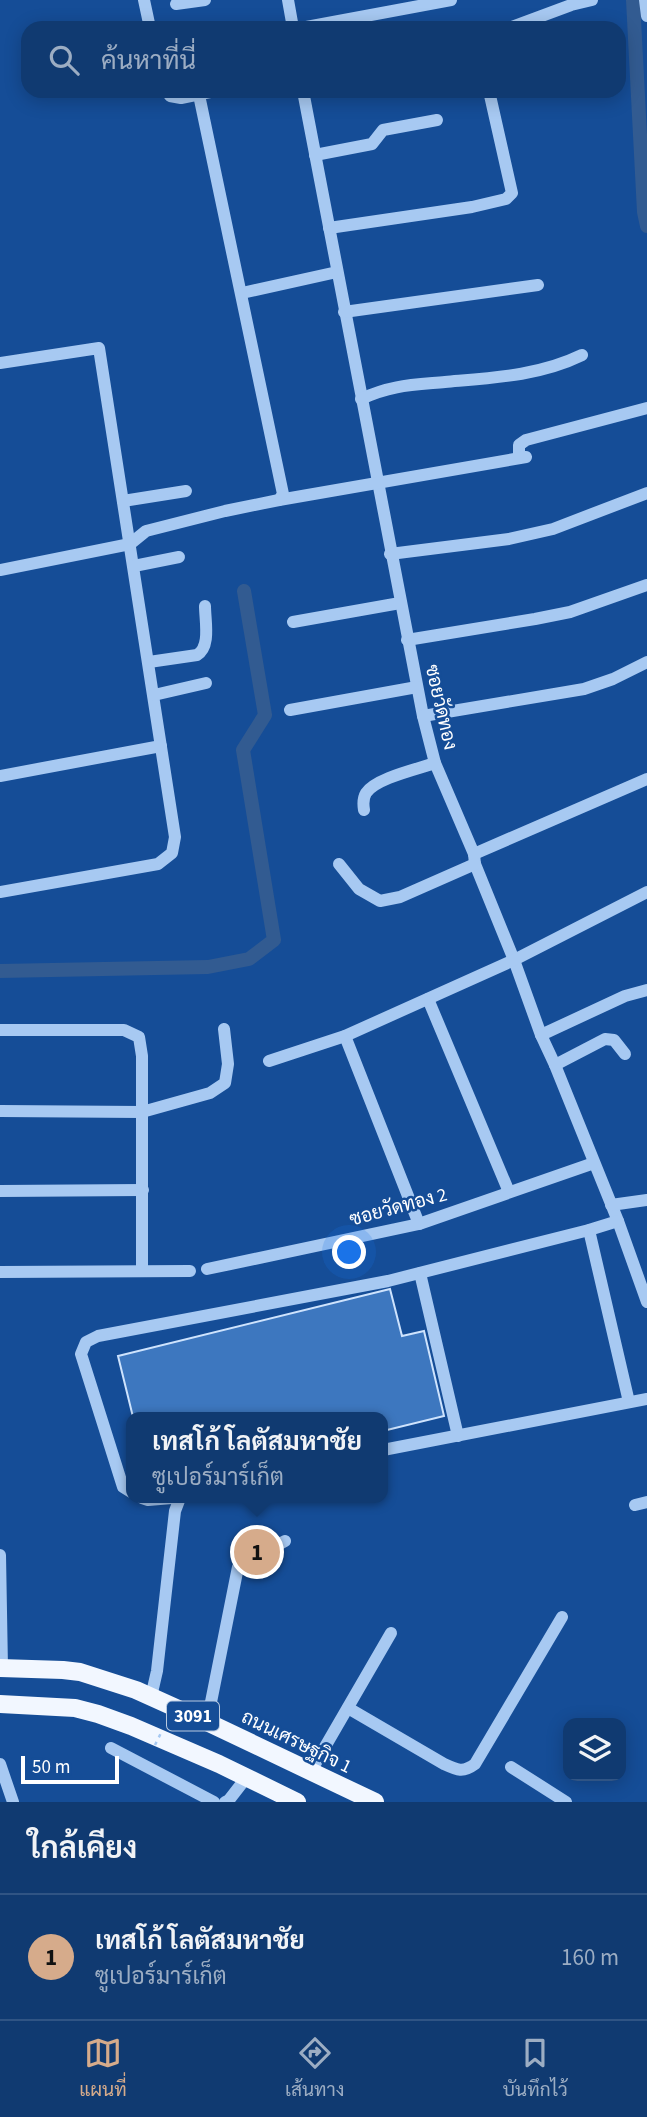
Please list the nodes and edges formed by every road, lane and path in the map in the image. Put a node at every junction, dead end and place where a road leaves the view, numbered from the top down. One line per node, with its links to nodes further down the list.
1 (144, 0): 9 (street)
2 (205, 0): 7 (street)
3 (288, 0): 10 (street)
4 (451, 0): 11 (street)
5 (592, 0): 12 (street)
6 (645, 0): 8 (street)
7 (176, 4)
8 (647, 16)
9 (148, 21)
10 (292, 21)
11 (338, 21)
12 (528, 21)
13 (200, 98): 21 (street)
14 (304, 98): 17 (street, ซอยวัดทอง)
15 (491, 98): 18 (street)
16 (437, 120): 17 (street)
17 (315, 155): 18 (street, ซอยวัดทอง)
18 (329, 228): 19 (street, ซอยวัดทอง)
19 (337, 272): 21 (street); 22 (street, ซอยวัดทอง)
20 (538, 285): 22 (street)
21 (242, 293): 30 (street)
22 (344, 312): 25 (street, ซอยวัดทอง)
23 (582, 355): 25 (street)
24 (0, 363): 31 (street)
25 (361, 399): 27 (street, ซอยวัดทอง)
26 (647, 408): 27 (street)
27 (377, 483): 30 (street); 33 (street, ซอยวัดทอง)
28 (186, 491): 31 (street)
29 (647, 492): 33 (street)
30 (279, 500): 32 (street)
31 (123, 501): 32 (street)
32 (130, 544): 35 (street); 36 (street)
33 (390, 554): 38 (street, ซอยวัดทอง)
34 (179, 557): 35 (street)
35 (134, 566): 42 (street)
36 (0, 570)
37 (647, 586): 41 (street)
38 (400, 603): 40 (street); 41 (street, ซอยวัดทอง)
39 (205, 606): 42 (street)
40 (293, 622)
41 (407, 640): 45 (street, ซอยวัดทอง)
42 (149, 662): 46 (street)
43 (647, 662): 48 (street)
44 (206, 683): 46 (street)
45 (417, 687): 47 (street); 48 (street, ซอยวัดทอง)
46 (154, 695): 49 (street)
47 (290, 710)
48 (423, 716): 50 (street, ซอยวัดทอง)
49 (161, 746): 51 (street); 56 (street)
50 (435, 763): 53 (street); 54 (street, ซอยวัดทอง)
51 (0, 776)
52 (647, 779): 54 (street)
53 (364, 810)
54 (475, 859): 55 (street); 58 (street, ซอยวัดทอง)
55 (338, 864)
56 (0, 892)
57 (647, 892): 58 (street)
58 (514, 960): 60 (street); 63 (street, ซอยวัดทอง)
59 (647, 990): 63 (street)
60 (428, 999): 64 (street); 73 (street)
61 (224, 1028): 69 (street)
62 (0, 1030): 69 (street)
63 (541, 1035): 67 (street, ซอยวัดทอง)
64 (345, 1036): 66 (street); 77 (street)
65 (625, 1054): 67 (street)
66 (269, 1061)
67 (555, 1065): 70 (street, ซอยวัดทอง)
68 (0, 1111): 69 (street)
69 (142, 1112): 72 (street)
70 (594, 1163): 73 (street, ซอยวัดทอง 2); 75 (street, ซอยวัดทอง)
71 (0, 1191): 72 (street)
72 (142, 1191): 82 (street)
73 (509, 1192): 77 (street, ซอยวัดทอง 2)
74 (647, 1200): 75 (street)
75 (611, 1205): 76 (street, ซอยวัดทอง)
76 (618, 1221): 78 (street); 84 (street, ซอยวัดทอง)
77 (419, 1224): 79 (street, ซอยวัดทอง 2)
78 (589, 1230): 83 (street); 86 (street)
79 (207, 1269)
80 (190, 1271): 82 (street)
81 (0, 1272): 82 (street)
82 (142, 1272)
83 (420, 1273): 87 (street); 89 (street)
84 (647, 1302)
85 (647, 1399): 86 (street)
86 (629, 1402): 87 (street)
87 (458, 1436): 88 (street)
88 (388, 1449)
89 (126, 1489)
90 (178, 1503): 97 (street)
91 (285, 1541): 102 (street)
92 (0, 1555): 95 (street)
93 (562, 1617): 100 (street)
94 (391, 1633): 100 (street)
95 (1, 1648): 96 (street)
96 (1, 1668): 97 (main road, ถนนเศรษฐกิจ 1 / 3091)
97 (151, 1697): 102 (main road, ถนนเศรษฐกิจ 1 / 3091)
98 (177, 1700): 101 (path, bridge)
99 (0, 1704): 109 (main road, 3091)
100 (348, 1708): 108 (street)
101 (170, 1714)
102 (207, 1722): 108 (main road, ถนนเศรษฐกิจ 1 / 3091)
103 (162, 1731): 104 (path, bridge)
104 (155, 1745)
105 (111, 1748): 112 (street)
106 (0, 1764): 111 (street)
107 (511, 1766): 115 (street)
108 (311, 1771): 114 (main road, ถนนเศรษฐกิจ 1 / 3091)
109 (246, 1778): 110 (main road, 3091); 113 (street)
110 (291, 1801)
111 (13, 1802)
112 (214, 1802)
113 (225, 1802)
114 (375, 1802)
115 (566, 1802)

